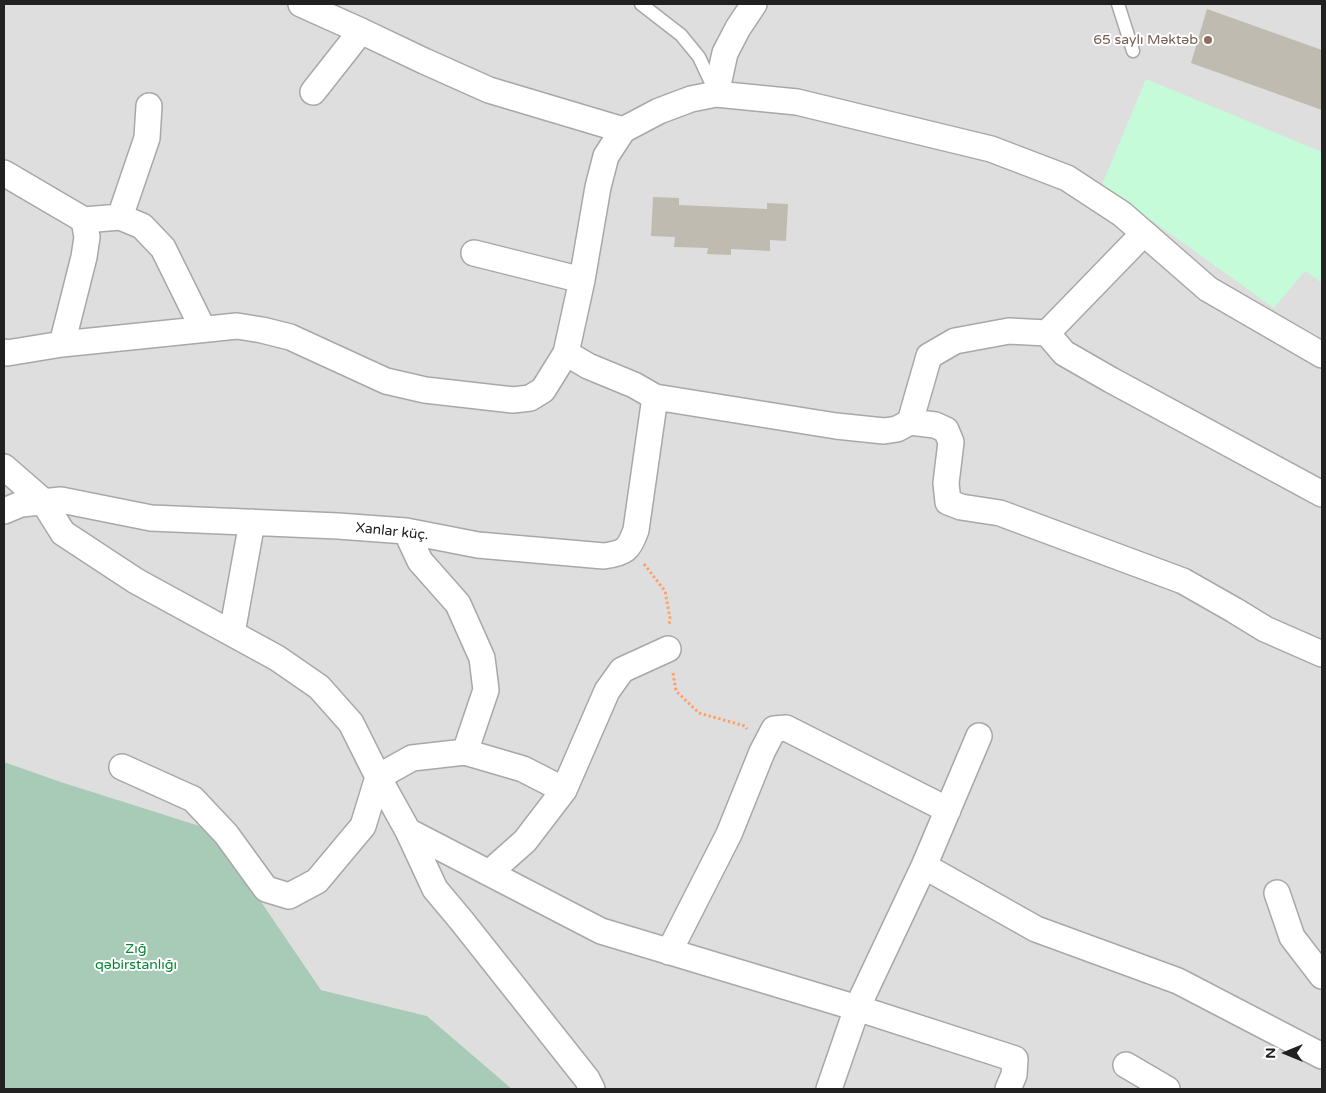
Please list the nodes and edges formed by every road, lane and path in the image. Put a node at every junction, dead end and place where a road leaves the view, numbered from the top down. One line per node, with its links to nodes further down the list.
1 (301, 4): 5 (street)
2 (641, 4): 8 (lane)
3 (754, 4): 8 (street)
4 (1118, 4): 6 (lane)
5 (361, 31): 7 (street); 10 (street)
6 (1133, 51)
7 (313, 92)
8 (716, 94): 10 (street); 14 (street)
9 (149, 106): 12 (street)
10 (622, 130): 16 (street)
11 (4, 173): 13 (street)
12 (120, 217): 13 (street); 17 (street)
13 (84, 220): 19 (street)
14 (1144, 233): 18 (street); 22 (street)
15 (474, 253): 16 (street)
16 (582, 280): 21 (street)
17 (203, 328): 19 (street); 21 (street)
18 (1047, 333): 24 (street); 26 (street)
19 (62, 344): 20 (street)
20 (4, 352)
21 (566, 353): 23 (street)
22 (1322, 355)
23 (654, 397): 24 (street); 30 (street, Xanlar küç.)
24 (910, 422): 33 (street)
25 (4, 467): 27 (street)
26 (1322, 494)
27 (44, 501): 28 (street, Xanlar küç.); 29 (street, Xanlar küç.); 31 (street)
28 (4, 511)
29 (252, 522): 30 (street, Xanlar küç.); 31 (street)
30 (406, 531): 35 (street)
31 (232, 633): 37 (street)
32 (668, 649): 38 (street)
33 (1322, 654)
34 (979, 736): 39 (street)
35 (464, 752): 37 (street); 38 (street)
36 (122, 767): 37 (street)
37 (378, 777): 40 (street)
38 (564, 790): 42 (street)
39 (948, 810): 41 (street); 44 (street)
40 (408, 832): 42 (street); 49 (street)
41 (924, 866): 46 (street); 47 (street)
42 (490, 873): 44 (street)
43 (1277, 893): 45 (street)
44 (669, 952): 46 (street)
45 (1322, 976)
46 (858, 1008): 50 (street); 51 (street)
47 (1322, 1056)
48 (1126, 1065): 52 (street)
49 (592, 1089)
50 (829, 1089)
51 (1008, 1089)
52 (1167, 1089)

